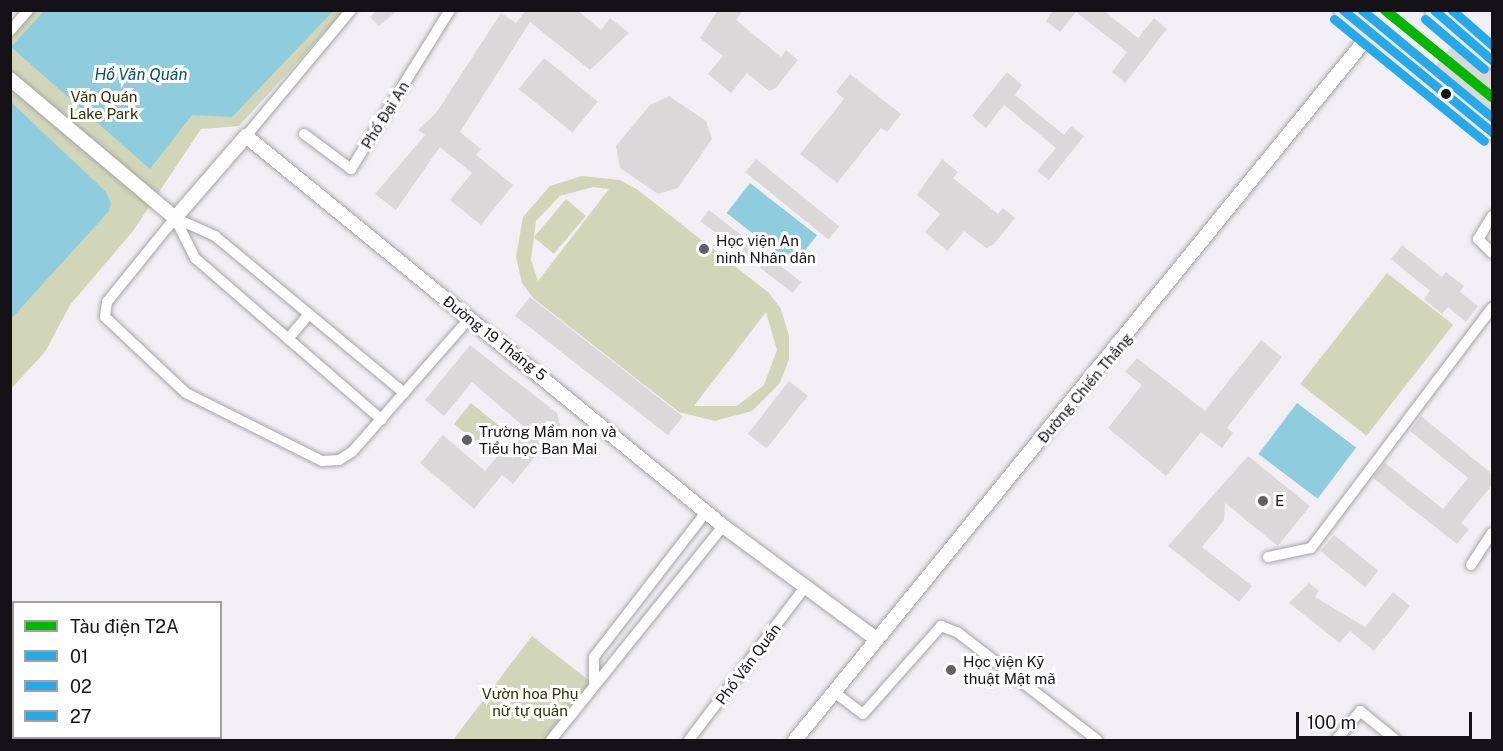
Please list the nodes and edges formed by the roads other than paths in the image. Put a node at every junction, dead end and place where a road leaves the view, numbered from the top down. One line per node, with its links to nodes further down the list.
1 (28, 10): 6 (street)
2 (351, 10): 12 (street)
3 (450, 10): 11 (street, Phố Đại An)
4 (1342, 10): 7 (highway)
5 (1433, 10): 8 (highway)
6 (10, 31)
7 (1371, 33): 10 (highway); 28 (street, Đường Chiến Thắng)
8 (1492, 60)
9 (10, 79): 14 (street)
10 (1492, 132)
11 (304, 134)
12 (246, 136): 14 (street); 18 (street, Đường 19 Tháng 5)
13 (1492, 216): 15 (street)
14 (175, 218): 17 (street); 19 (street); 21 (street)
15 (1492, 254)
16 (1492, 308): 25 (street)
17 (309, 314): 19 (street); 20 (street)
18 (469, 320): 20 (street); 22 (street, Đường 19 Tháng 5)
19 (288, 339): 21 (street)
20 (404, 393): 21 (street)
21 (382, 420)
22 (706, 512): 23 (street, Đường 19 Tháng 5); 29 (street)
23 (723, 526): 27 (street, Đường 19 Tháng 5); 29 (street)
24 (1492, 533): 26 (street)
25 (1268, 557)
26 (1471, 564)
27 (805, 587): 28 (street, Đường 19 Tháng 5); 32 (street, Phố Văn Quán)
28 (875, 638): 30 (street, Đường Chiến Thắng)
29 (594, 682): 31 (street)
30 (834, 692): 33 (street, Đường Chiến Thắng); 34 (street)
31 (551, 741)
32 (689, 741)
33 (795, 741)
34 (1096, 741)
35 (1336, 741): 36 (street)
36 (1396, 741)

